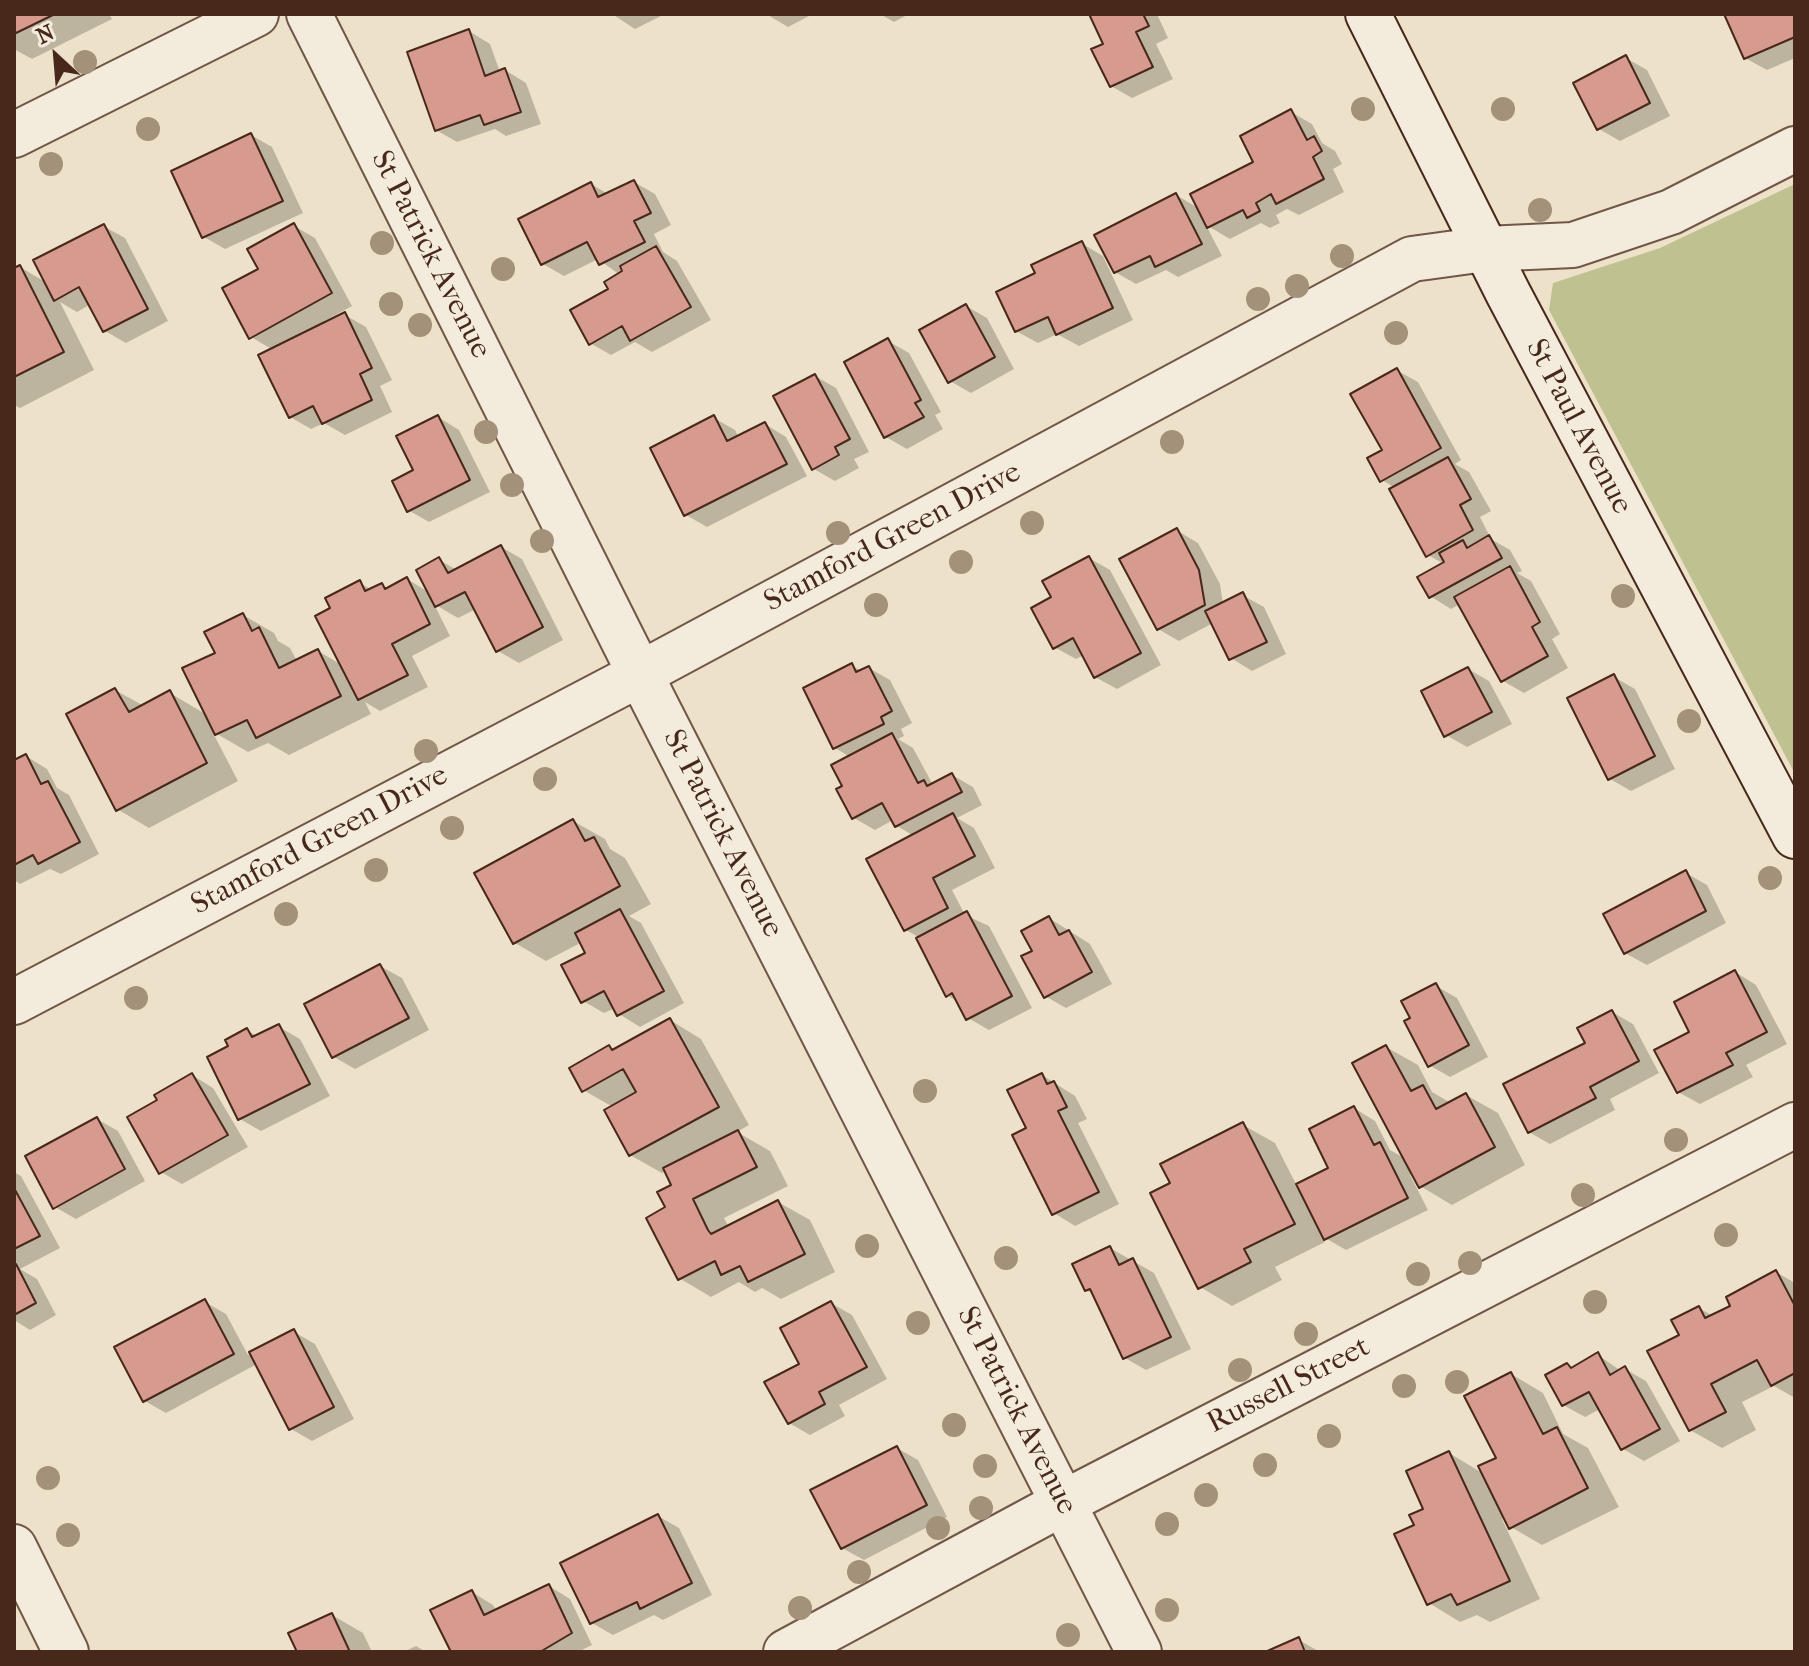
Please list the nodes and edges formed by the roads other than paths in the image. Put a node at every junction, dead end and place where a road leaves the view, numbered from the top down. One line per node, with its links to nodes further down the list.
1 (256, 14): 4 (street)
2 (309, 14): 7 (street, St Patrick Avenue)
3 (1368, 14): 6 (street, St Paul Avenue)
4 (14, 135)
5 (1795, 149): 6 (street, Stamford Green Drive)
6 (1485, 249): 7 (street, Stamford Green Drive); 8 (street, St Paul Avenue)
7 (640, 674): 9 (street, Stamford Green Drive); 11 (street, St Patrick Avenue)
8 (1795, 836)
9 (14, 1002)
10 (1795, 1125): 11 (street, Russell Street)
11 (1063, 1503): 14 (street, Russell Street); 15 (street, St Patrick Avenue)
12 (14, 1547): 13 (street)
13 (66, 1652)
14 (786, 1652)
15 (1139, 1652)

